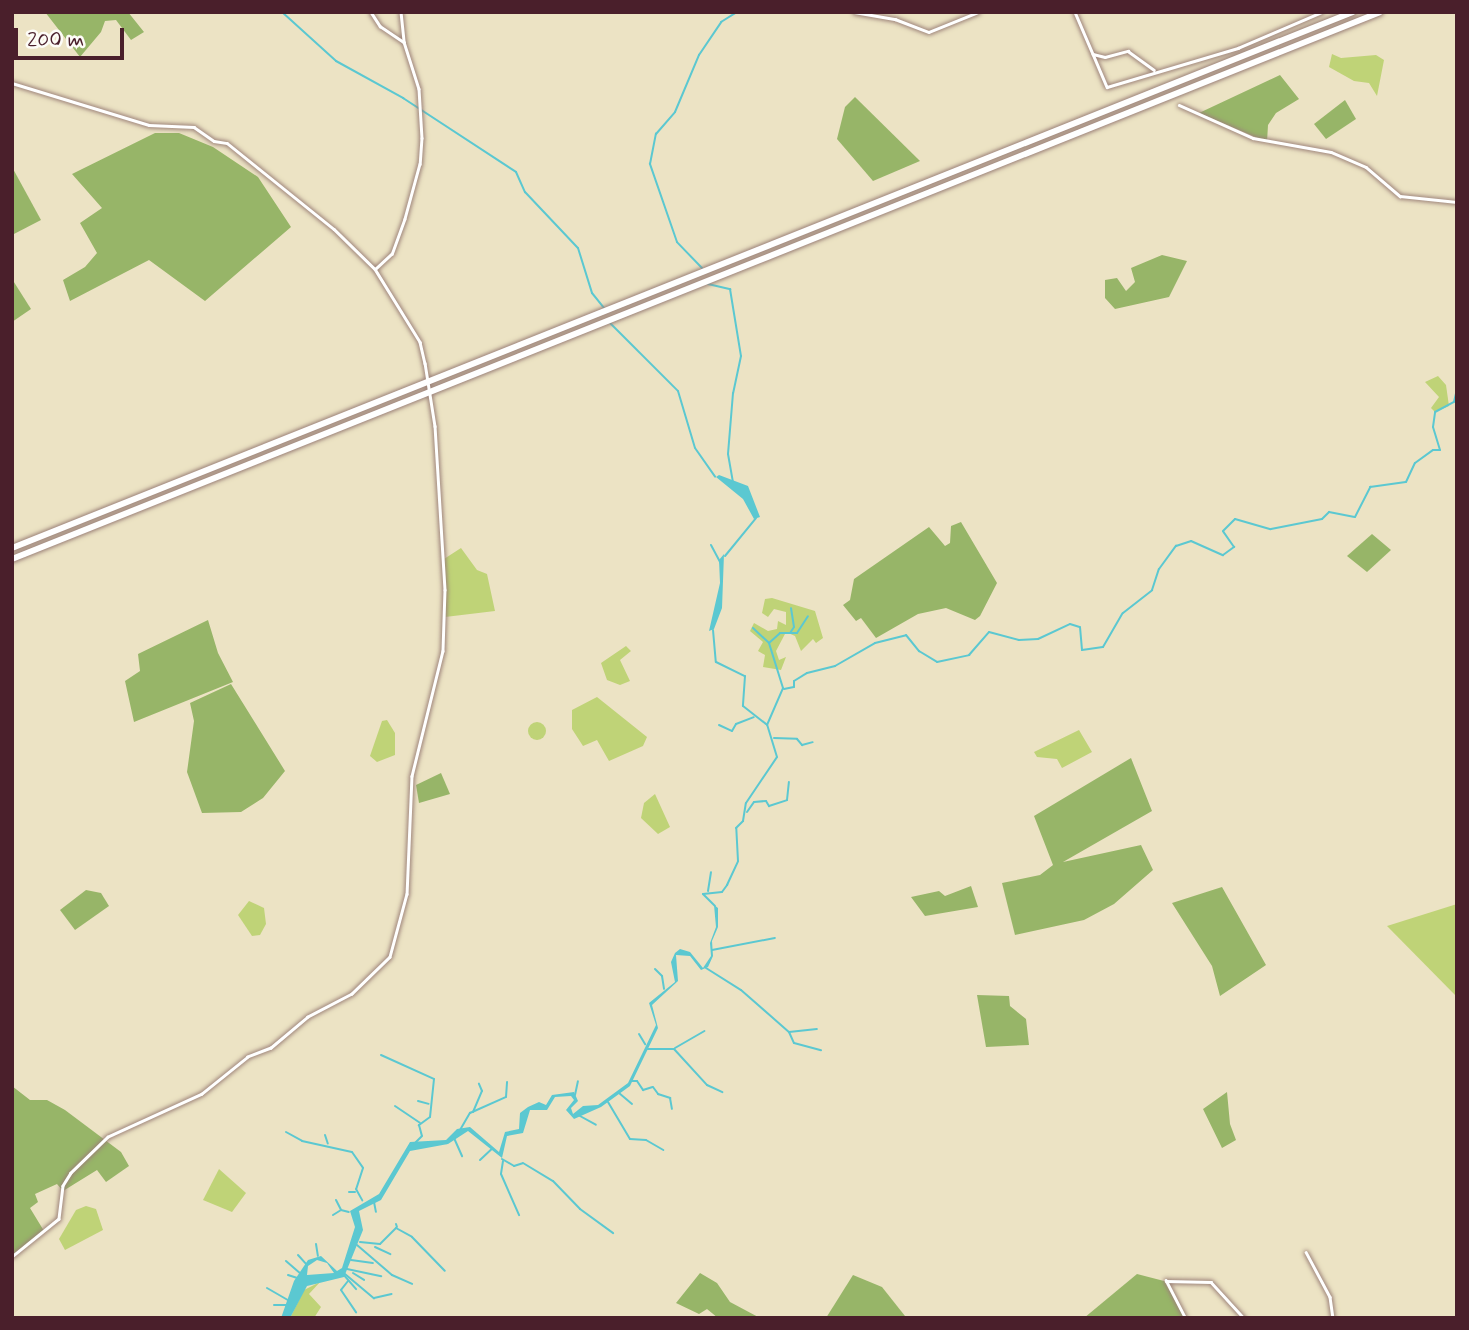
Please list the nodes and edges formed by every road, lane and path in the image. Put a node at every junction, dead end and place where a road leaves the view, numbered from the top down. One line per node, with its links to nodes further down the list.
1 (371, 12): 9 (street)
2 (401, 12): 9 (street)
3 (854, 12): 4 (street)
4 (978, 12)
5 (1075, 12): 10 (street)
6 (1322, 12): 11 (street)
7 (1353, 12): 16 (highway)
8 (1380, 12): 18 (highway)
9 (404, 42): 15 (street)
10 (1093, 54): 11 (street); 11 (street)
11 (1154, 70)
12 (12, 83): 15 (street)
13 (1179, 105): 14 (street)
14 (1457, 202)
15 (375, 269): 16 (street)
16 (429, 381): 17 (highway); 20 (street)
17 (12, 548)
18 (12, 559)
19 (1306, 1252): 23 (street)
20 (12, 1257)
21 (1185, 1318): 22 (street)
22 (1244, 1318)
23 (1333, 1318)

